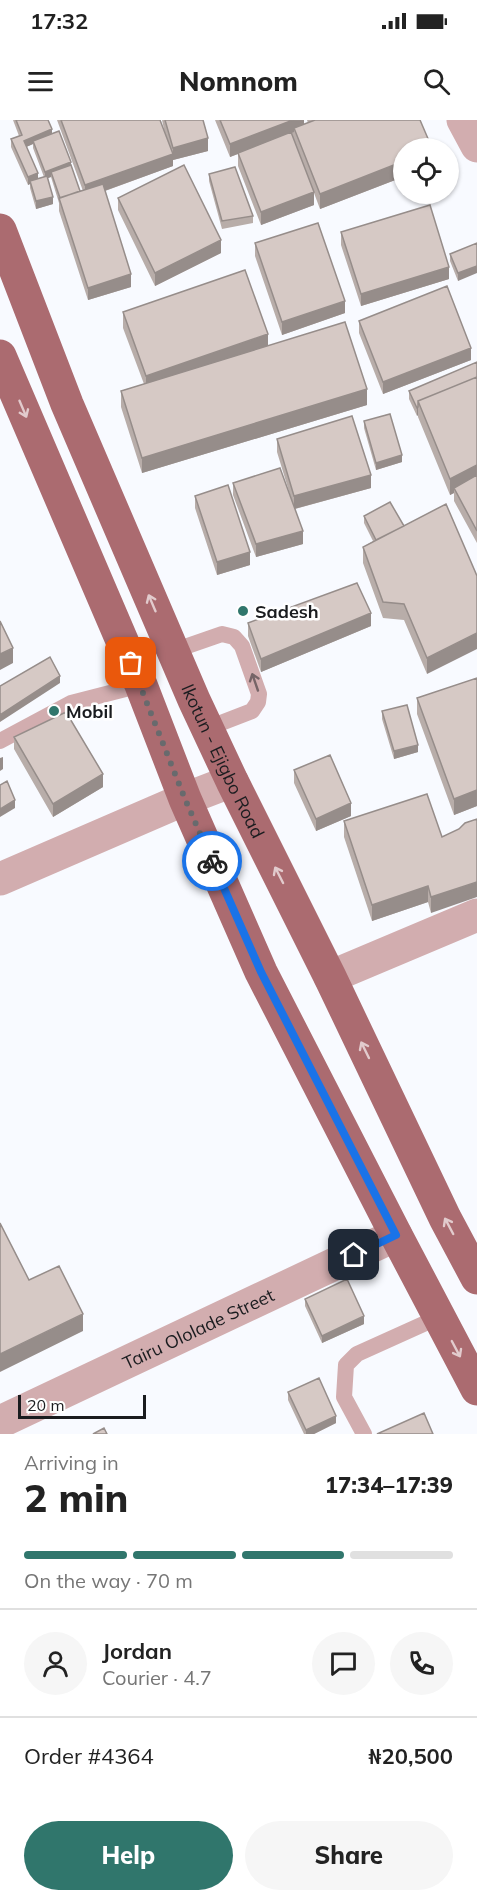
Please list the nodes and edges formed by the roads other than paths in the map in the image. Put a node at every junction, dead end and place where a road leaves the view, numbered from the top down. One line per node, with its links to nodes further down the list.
1 (463, 120): 2 (street)
2 (477, 146)
3 (0, 230): 5 (main road, Ikotun - Ejigbo Road, one-way to 3)
4 (0, 356): 6 (main road, one-way to 6)
5 (173, 651): 7 (main road, Ikotun - Ejigbo Road); 7 (lane, one-way to 5)
6 (141, 685): 8 (lane); 10 (main road)
7 (208, 728): 9 (main road, Ikotun - Ejigbo Road)
8 (0, 741)
9 (232, 781): 10 (street); 13 (main road, Ikotun - Ejigbo Road, one-way to 9)
10 (185, 799): 11 (street); 14 (main road)
11 (0, 879)
12 (477, 915): 13 (street)
13 (330, 977): 15 (main road, Ikotun - Ejigbo Road, one-way to 13)
14 (396, 1235): 16 (main road); 18 (street, Tairu Ololade Street)
15 (477, 1278)
16 (439, 1317): 17 (main road, one-way to 17); 19 (lane)
17 (477, 1389)
18 (0, 1422)
19 (364, 1434)

